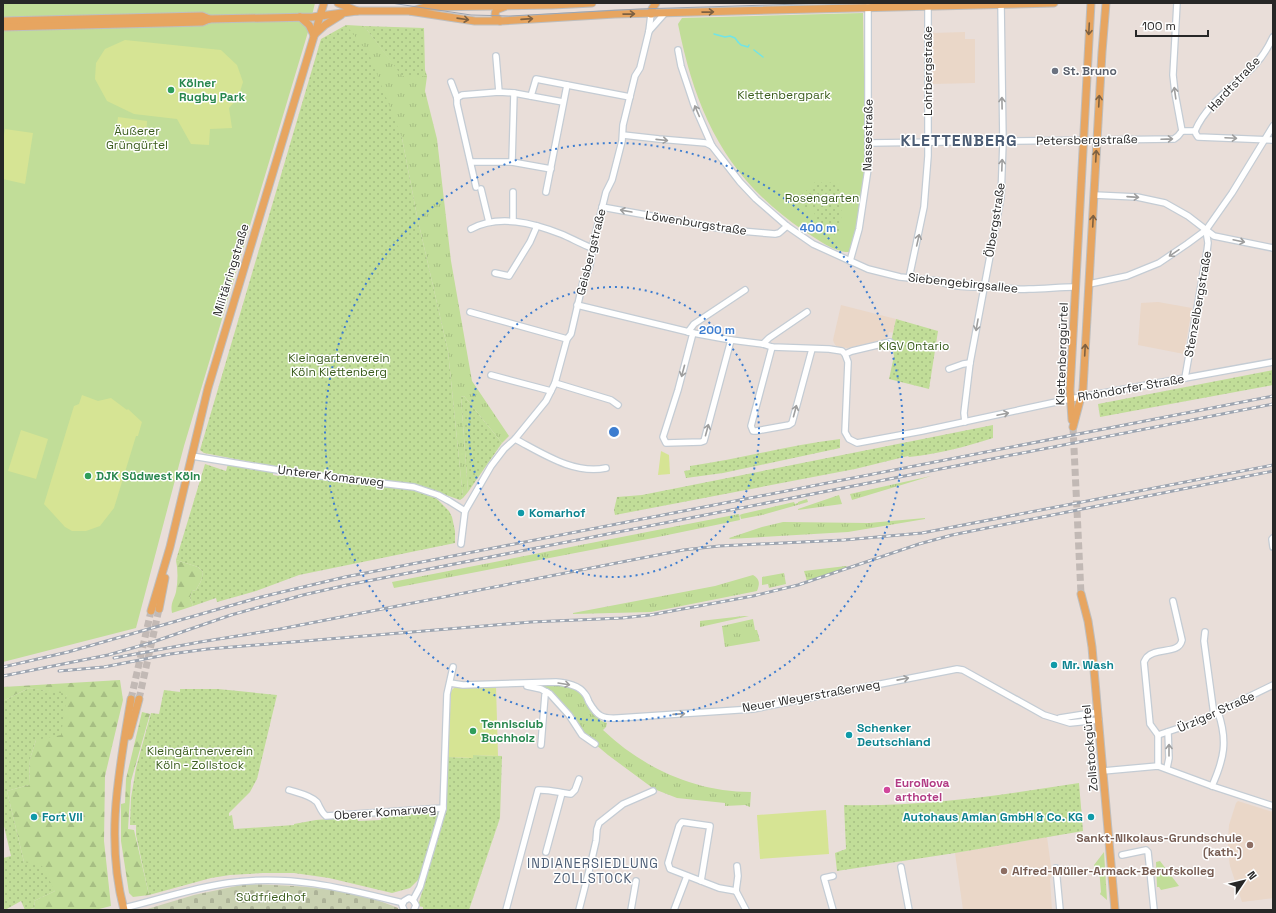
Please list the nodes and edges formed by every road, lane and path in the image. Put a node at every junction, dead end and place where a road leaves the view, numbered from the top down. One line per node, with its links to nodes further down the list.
1 (324, 3): 19 (main road, Militärringstraße)
2 (338, 3): 16 (main road)
3 (592, 3): 9 (main road)
4 (1054, 3): 10 (main road)
5 (1091, 3): 29 (main road, Klettenberggürtel, one-way to 29)
6 (1106, 3): 30 (main road, Klettenberggürtel)
7 (1177, 3): 41 (street, one-way to 7)
8 (491, 4): 11 (main road); 15 (main road)
9 (533, 4): 11 (main road)
10 (1001, 4): 12 (main road); 49 (street, Ölbergstraße, one-way to 10)
11 (508, 5): 23 (main road)
12 (929, 5): 14 (main road); 48 (street, Lohrbergstraße)
13 (652, 7): 18 (main road); 23 (main road, one-way to 13); 25 (street, Geisbergstraße)
14 (868, 7): 18 (main road, one-way to 14); 50 (street, Nassestraße)
15 (409, 11): 16 (main road); 23 (main road, one-way to 23)
16 (357, 12): 17 (main road)
17 (345, 13): 19 (main road); 26 (main road)
18 (666, 13): 25 (street)
19 (319, 16): 20 (main road); 26 (main road, Militärringstraße)
20 (300, 17): 21 (main road); 26 (main road)
21 (209, 19): 22 (main road); 24 (main road)
22 (3, 21)
23 (500, 21)
24 (3, 28)
25 (648, 31): 37 (street, Geisbergstraße)
26 (314, 35): 97 (main road, Militärringstraße)
27 (1273, 37): 42 (street, Hardtstraße)
28 (678, 50): 51 (street, Siebengebirgsallee, one-way to 28)
29 (1088, 50): 30 (main road); 44 (main road, Klettenberggürtel)
30 (1102, 52): 45 (main road, Klettenberggürtel, one-way to 30)
31 (496, 56): 34 (street)
32 (451, 82): 38 (street)
33 (567, 85): 36 (street); 37 (street); 39 (street)
34 (499, 92): 35 (street); 38 (street)
35 (514, 93): 36 (street); 53 (street)
36 (531, 96): 39 (street)
37 (630, 97): 43 (street, Geisbergstraße)
38 (457, 98): 52 (street)
39 (563, 102): 54 (street)
40 (1273, 126): 46 (street)
41 (1182, 131): 42 (street, Petersbergstraße); 45 (street, Petersbergstraße, one-way to 41)
42 (1195, 131): 46 (street, Petersbergstraße, one-way to 46)
43 (623, 135): 51 (street, one-way to 51); 58 (street, Geisbergstraße)
44 (1084, 140): 45 (street, Petersbergstraße); 49 (street, Petersbergstraße); 72 (main road, Klettenberggürtel)
45 (1097, 140): 57 (main road, Klettenberggürtel, one-way to 45)
46 (1264, 140): 47 (street, Petersbergstraße); 64 (street)
47 (1273, 140)
48 (928, 142): 49 (street, Petersbergstraße); 50 (street, Petersbergstraße); 69 (street, Lohrbergstraße, one-way to 48)
49 (1003, 142): 71 (street, Ölbergstraße, one-way to 49)
50 (868, 143): 67 (street, Nassestraße)
51 (712, 146): 62 (street, Siebengebirgsallee)
52 (471, 162): 53 (street); 60 (street)
53 (512, 162): 54 (street)
54 (551, 169): 56 (street)
55 (513, 192): 59 (street)
56 (546, 192)
57 (1094, 195): 64 (street, one-way to 64); 70 (main road, Klettenberggürtel, one-way to 57)
58 (602, 207): 62 (street, Löwenburgstraße, one-way to 58); 65 (street, Geisbergstraße)
59 (513, 221): 60 (street); 61 (street)
60 (489, 222): 63 (street)
61 (537, 226): 65 (street); 68 (street)
62 (787, 226): 67 (street, Siebengebirgsallee)
63 (471, 229)
64 (1206, 230): 66 (street, one-way to 66); 70 (street, one-way to 70); 89 (street, Stenzelbergstraße)
65 (592, 248): 74 (street, Geisbergstraße)
66 (1273, 248)
67 (850, 261): 69 (street, Siebengebirgsallee)
68 (495, 273)
69 (909, 278): 71 (street, Siebengebirgsallee)
70 (1089, 284): 92 (main road, Klettenberggürtel, one-way to 70)
71 (984, 287): 72 (street, Siebengebirgsallee); 86 (street, Ölbergstraße, one-way to 86)
72 (1075, 287): 93 (main road, Klettenberggürtel)
73 (746, 290): 77 (street)
74 (577, 305): 77 (street); 78 (street, Geisbergstraße)
75 (470, 312): 78 (street)
76 (807, 312): 81 (street)
77 (690, 332): 79 (street); 79 (street, one-way to 79)
78 (566, 339): 90 (street, Geisbergstraße)
79 (731, 340): 81 (street)
80 (890, 342): 84 (street)
81 (763, 344): 82 (street)
82 (772, 347): 83 (street); 83 (street, one-way to 83)
83 (812, 349): 84 (street)
84 (845, 354): 95 (street, Rhöndorfer Straße)
85 (1273, 362): 89 (street, Rhöndorfer Straße)
86 (970, 363): 87 (street); 95 (street, Ölbergstraße)
87 (949, 369)
88 (490, 375): 91 (street)
89 (1185, 378): 92 (street, Rhöndorfer Straße)
90 (555, 383): 91 (street, Geisbergstraße); 94 (street)
91 (551, 391): 96 (street, Geisbergstraße)
92 (1080, 398): 93 (street, Rhöndorfer Straße); 93 (main road, Klettenberggürtel)
93 (1070, 399): 95 (street, Rhöndorfer Straße, one-way to 93)
94 (618, 405)
95 (965, 422)
96 (515, 439): 98 (street); 99 (street, Geisbergstraße)
97 (192, 456): 99 (street, Unterer Komarweg); 102 (main road, Militärringstraße)
98 (606, 468)
99 (465, 511): 101 (street)
100 (1273, 538): 103 (street)
101 (461, 544)
102 (170, 547): 106 (main road, Militärringstraße); 107 (main road, Militärringstraße)
103 (1273, 547)
104 (1081, 594): 116 (main road, Zollstockgürtel)
105 (1173, 601): 121 (street)
106 (159, 609)
107 (151, 611)
108 (1205, 632): 117 (street)
109 (453, 667): 110 (street, Oberer Komarweg)
110 (450, 683): 111 (street, Neuer Weyerstraßerweg); 134 (street, Oberer Komarweg)
111 (526, 684): 113 (street); 118 (street, Neuer Weyerstraßerweg, one-way to 118)
112 (1273, 685): 117 (street, Ürziger Straße)
113 (547, 692): 122 (street); 123 (street)
114 (131, 699): 127 (main road)
115 (138, 699): 127 (main road)
116 (1098, 712): 118 (street, Neuer Weyerstraßerweg); 119 (main road, Zollstockgürtel)
117 (1216, 713): 120 (street, Ürziger Straße); 129 (street)
118 (1056, 718): 119 (street, Neuer Weyerstraßerweg)
119 (1099, 720): 126 (main road, Zollstockgürtel)
120 (1168, 732): 121 (street, Ürziger Straße); 125 (street, one-way to 120)
121 (1158, 735): 124 (street)
122 (595, 744)
123 (541, 745)
124 (1158, 766): 125 (street); 126 (street)
125 (1167, 768): 129 (street)
126 (1103, 771): 159 (main road, Zollstockgürtel)
127 (118, 774): 147 (main road)
128 (579, 779): 132 (street)
129 (1212, 786): 133 (street)
130 (289, 790): 134 (street, Oberer Komarweg)
131 (653, 791): 152 (street)
132 (562, 793): 135 (street); 151 (street)
133 (1273, 806)
134 (443, 808): 145 (street, Oberer Komarweg)
135 (546, 852)
136 (1122, 855): 160 (street)
137 (737, 866): 144 (street)
138 (901, 867): 157 (street)
139 (1056, 868): 158 (street)
140 (687, 876): 143 (street); 143 (street); 154 (street)
141 (833, 876): 156 (street)
142 (636, 881): 153 (street)
143 (701, 881): 144 (street)
144 (736, 891): 155 (street)
145 (413, 900): 146 (street); 150 (street)
146 (403, 903): 147 (street); 149 (street)
147 (124, 909): 148 (main road)
148 (116, 910)
149 (404, 910)
150 (414, 910)
151 (506, 910)
152 (579, 910)
153 (631, 910)
154 (674, 910)
155 (746, 910)
156 (833, 910)
157 (909, 910)
158 (1060, 910)
159 (1114, 910)
160 (1154, 910)

